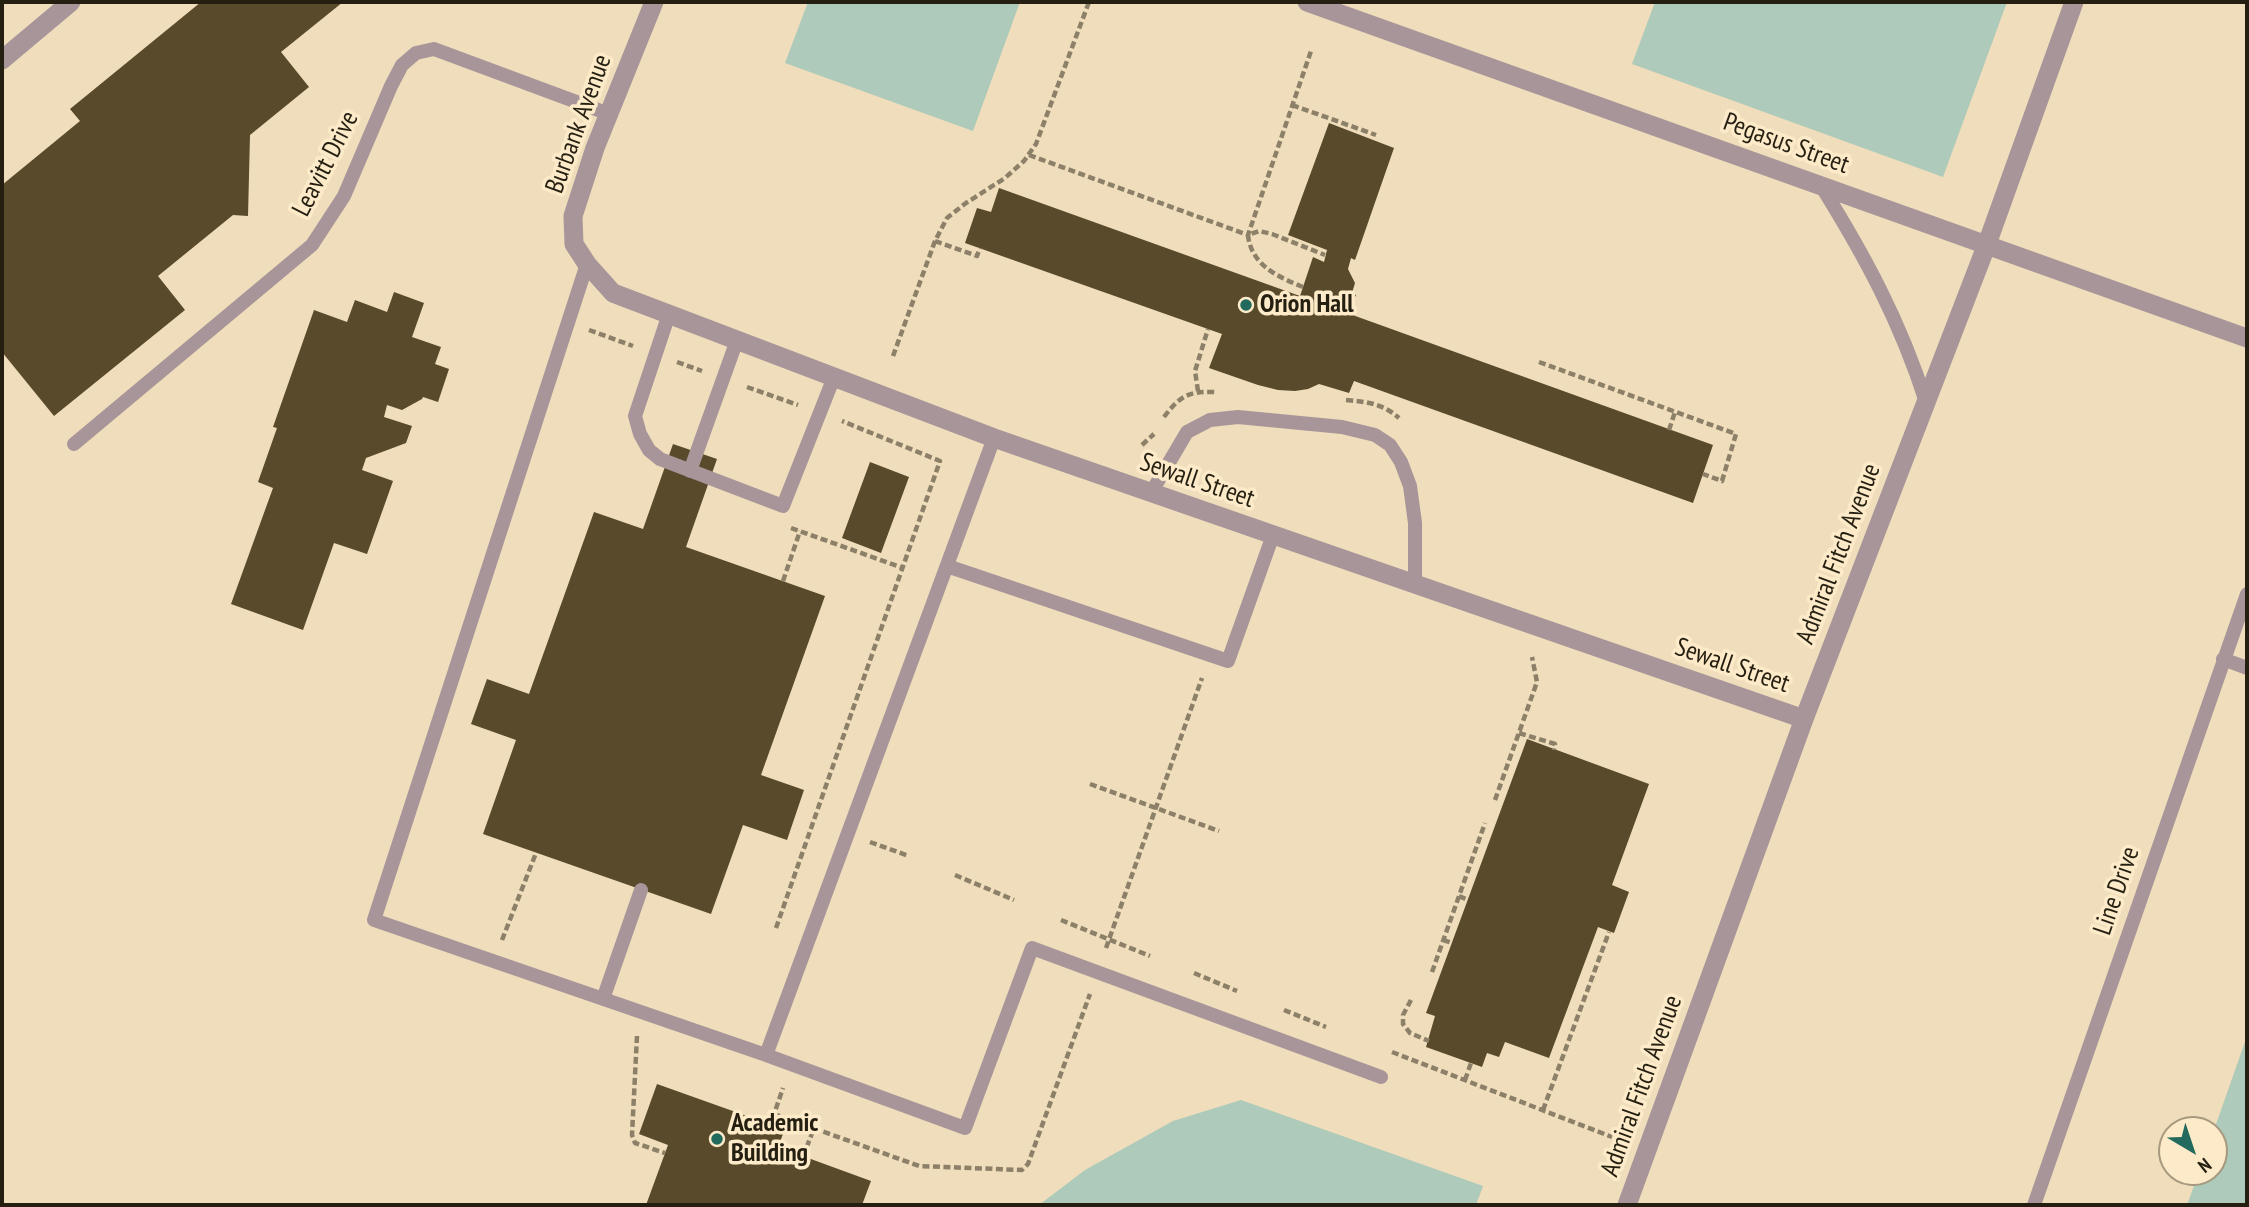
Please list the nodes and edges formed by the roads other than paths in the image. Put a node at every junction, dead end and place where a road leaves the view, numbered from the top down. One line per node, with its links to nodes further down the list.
1 (71, 2): 5 (street)
2 (654, 2): 6 (street, Burbank Avenue)
3 (1307, 2): 7 (street, Pegasus Street)
4 (2074, 2): 8 (street, Admiral Fitch Avenue)
5 (2, 60)
6 (609, 114): 9 (street, Burbank Avenue); 16 (lane, Leavitt Drive)
7 (1820, 184): 8 (street, Pegasus Street); 14 (lane)
8 (1987, 244): 11 (street, Pegasus Street); 14 (street, Admiral Fitch Avenue)
9 (587, 264): 10 (street, Sewall Street); 27 (lane)
10 (669, 314): 12 (street, Sewall Street); 17 (lane)
11 (2247, 338)
12 (737, 340): 13 (street, Sewall Street); 17 (lane)
13 (834, 377): 15 (street, Sewall Street); 17 (lane)
14 (1926, 402): 25 (street, Admiral Fitch Avenue)
15 (994, 438): 18 (street, Sewall Street); 20 (lane)
16 (74, 444)
17 (690, 471)
18 (1151, 493): 19 (street, Sewall Street); 21 (lane)
19 (1273, 535): 20 (lane); 21 (street, Sewall Street)
20 (947, 566): 28 (lane)
21 (1415, 584): 25 (street, Sewall Street)
22 (2247, 594): 23 (lane, Line Drive)
23 (2224, 659): 24 (lane); 31 (lane, Line Drive)
24 (2247, 668)
25 (1804, 719): 30 (street, Admiral Fitch Avenue)
26 (641, 890): 27 (lane)
27 (603, 999): 28 (lane)
28 (766, 1055): 29 (lane)
29 (1381, 1077)
30 (1627, 1205)
31 (2034, 1205)

